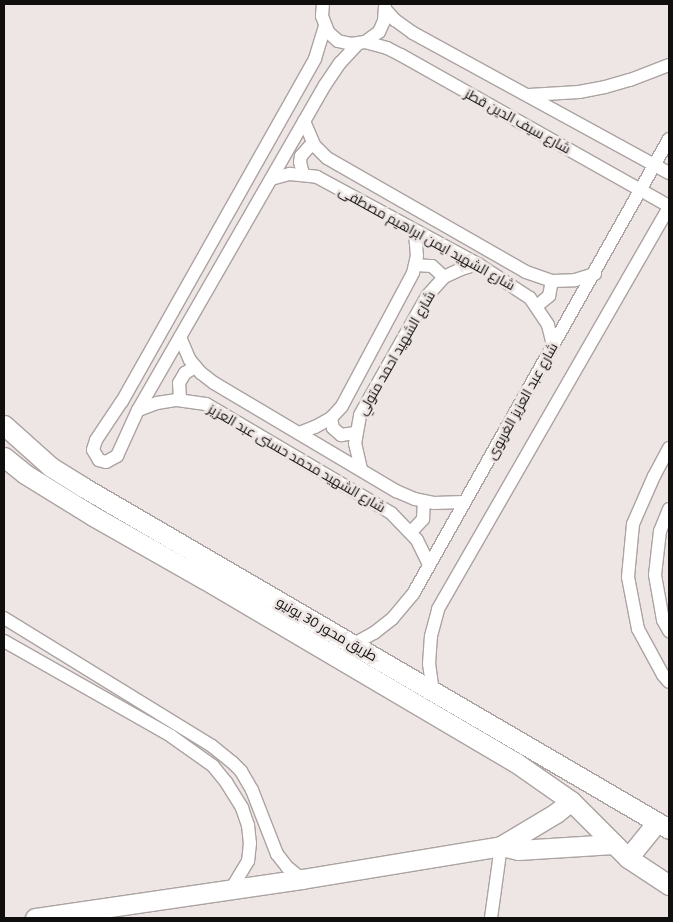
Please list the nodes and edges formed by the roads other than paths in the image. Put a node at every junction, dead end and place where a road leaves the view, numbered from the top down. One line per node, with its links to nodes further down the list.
1 (310, 4): 3 (street)
2 (385, 6): 4 (street); 6 (street, شارع سيف الدين قطز)
3 (323, 15): 4 (street, شارع سيف الدين قطز); 27 (street)
4 (362, 43): 7 (street); 14 (street, شارع سيف الدين قطز)
5 (669, 65): 6 (street)
6 (526, 95): 10 (street, شارع سيف الدين قطز)
7 (304, 121): 9 (street, شارع الشهيد ايمن ابراهيم مصطفى); 13 (street)
8 (669, 139): 10 (street, شارع عبد العزيز الغربوى)
9 (314, 145): 12 (street); 21 (street, شارع الشهيد ايمن ابراهيم مصطفى)
10 (654, 165): 11 (street, شارع سيف الدين قطز); 14 (street, شارع عبد العزيز الغربوى)
11 (669, 173)
12 (303, 174): 13 (street, شارع الشهيد ايمن ابراهيم مصطفى); 16 (street, شارع الشهيد ايمن ابراهيم مصطفى)
13 (271, 179): 23 (street)
14 (641, 190): 15 (street, شارع سيف الدين قطز); 19 (street, شارع عبد العزيز الغربوى)
15 (669, 207): 45 (street)
16 (415, 231): 17 (street, شارع الشهيد ايمن ابراهيم مصطفى); 18 (street, شارع الشهيد احمد متولي)
17 (478, 264): 20 (street, شارع الشهيد احمد متولي); 22 (street, شارع الشهيد ايمن ابراهيم مصطفى)
18 (416, 265): 20 (street); 28 (street, شارع الشهيد احمد متولي)
19 (595, 274): 21 (street, شارع الشهيد ايمن ابراهيم مصطفى); 24 (street, شارع عبد العزيز الغربوى)
20 (444, 277): 31 (street, شارع الشهيد احمد متولي)
21 (552, 281): 22 (street)
22 (537, 306): 24 (street, شارع الشهيد ايمن ابراهيم مصطفى)
23 (180, 338): 25 (street, شارع الشهيد محمد حسنى عبد العزيز); 27 (street)
24 (553, 345): 36 (street, شارع عبد العزيز الغربوى)
25 (196, 367): 26 (street); 30 (street, شارع الشهيد محمد حسنى عبد العزيز)
26 (180, 400): 27 (street, شارع الشهيد محمد حسنى عبد العزيز); 38 (street, شارع الشهيد محمد حسنى عبد العزيز)
27 (138, 410)
28 (331, 418): 30 (street, شارع الشهيد احمد متولي); 31 (street)
29 (4, 425): 43 (street, طريق محور 30 يونيو)
30 (299, 433): 34 (street, شارع الشهيد محمد حسنى عبد العزيز)
31 (355, 434): 34 (street, شارع الشهيد احمد متولي)
32 (669, 448): 44 (street)
33 (4, 457): 46 (street, طريق محور 30 يونيو)
34 (361, 469): 35 (street, شارع الشهيد محمد حسنى عبد العزيز)
35 (424, 502): 36 (street, شارع الشهيد محمد حسنى عبد العزيز); 38 (street)
36 (464, 502): 39 (street, شارع عبد العزيز الغربوى)
37 (669, 509): 41 (street)
38 (411, 532): 39 (street, شارع الشهيد محمد حسنى عبد العزيز)
39 (429, 565): 43 (street, شارع عبد العزيز الغربوى)
40 (4, 618): 51 (street)
41 (669, 631)
42 (4, 641): 53 (street)
43 (354, 644): 45 (street, طريق محور 30 يونيو)
44 (669, 682)
45 (433, 692): 47 (street, طريق محور 30 يونيو)
46 (571, 801): 48 (street, طريق محور 30 يونيو); 49 (street)
47 (663, 825): 50 (street)
48 (614, 844): 49 (street); 50 (street, طريق محور 30 يونيو)
49 (501, 846): 51 (street); 56 (street)
50 (628, 858): 52 (street, طريق محور 30 يونيو)
51 (302, 879): 53 (street)
52 (669, 886)
53 (231, 889): 54 (street)
54 (127, 911): 55 (street)
55 (35, 918)
56 (491, 918)

